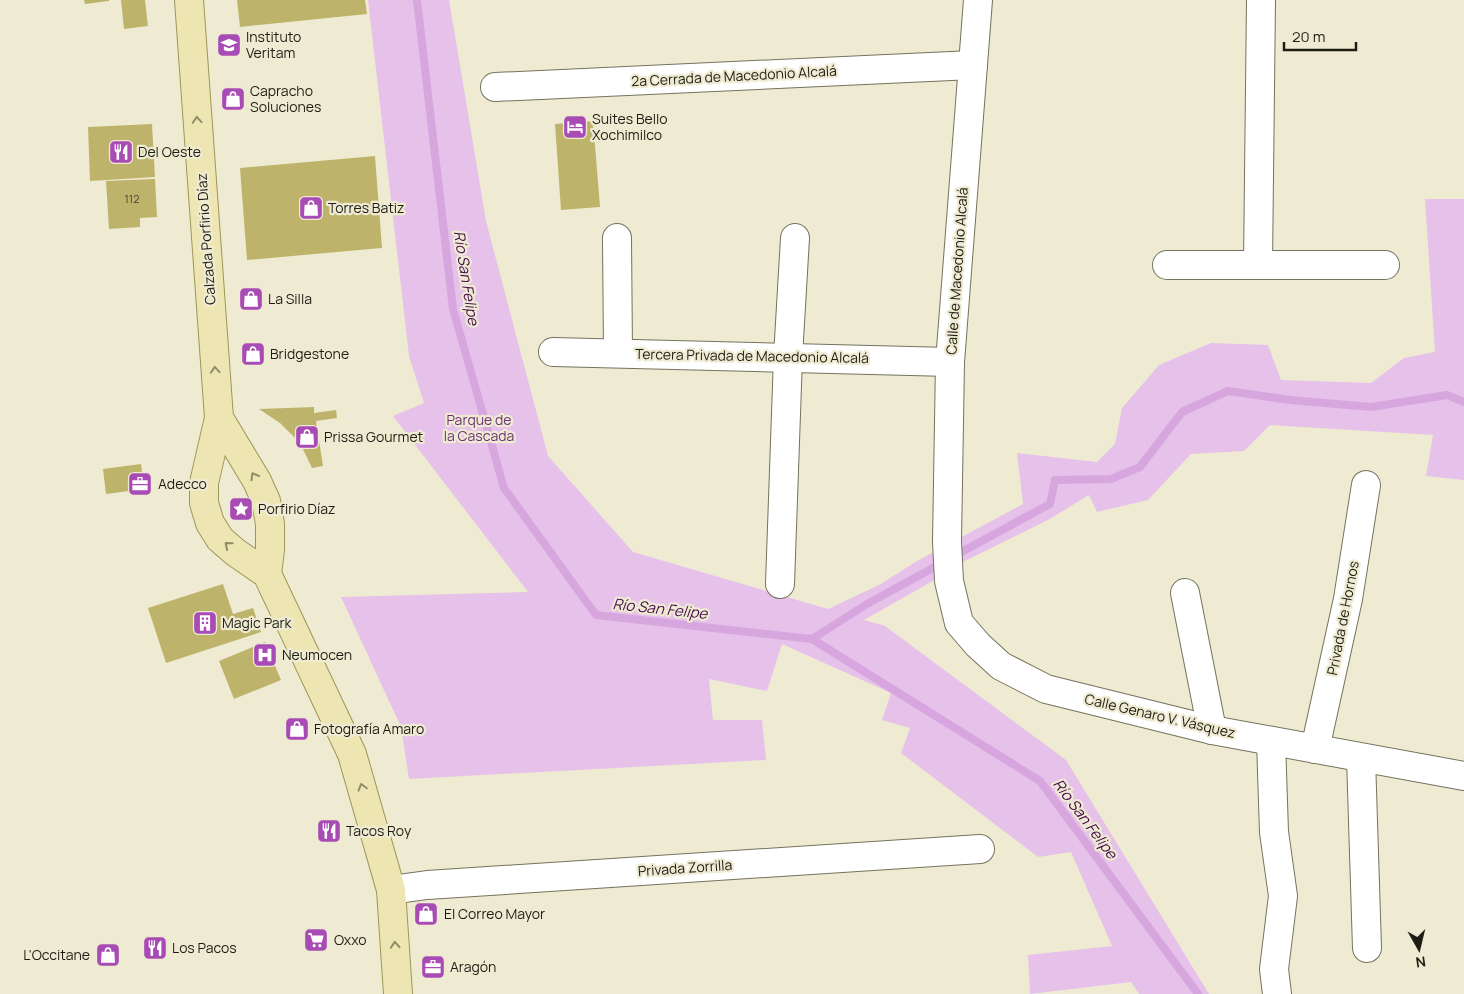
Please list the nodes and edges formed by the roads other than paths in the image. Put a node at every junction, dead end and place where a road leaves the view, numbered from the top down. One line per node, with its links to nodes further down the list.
1 (189, 0): 15 (main road, Calzada Porfirio Díaz, one-way to 1)
2 (978, 0): 4 (street, Calle de Macedonio Alcalá)
3 (1262, 0): 10 (street)
4 (973, 65): 5 (street, 2a Cerrada de Macedonio Alcalá); 14 (street, Calle de Macedonio Alcalá)
5 (495, 87)
6 (617, 238): 12 (street)
7 (795, 238): 13 (street)
8 (1385, 264): 10 (street)
9 (1167, 265): 10 (street)
10 (1258, 265)
11 (553, 352): 12 (street, Tercera Privada de Macedonio Alcalá)
12 (618, 353): 13 (street, Tercera Privada de Macedonio Alcalá)
13 (788, 357): 14 (street, Tercera Privada de Macedonio Alcalá); 19 (street)
14 (950, 362): 17 (street, Calle de Macedonio Alcalá)
15 (219, 418): 18 (main road, Calzada Porfirio Díaz, one-way to 15); 18 (main road, Calzada Porfirio Díaz, one-way to 15)
16 (1366, 485): 23 (street, Privada de Hornos)
17 (947, 542): 21 (street, Calle Genaro V. Vásquez)
18 (267, 574): 27 (main road, one-way to 18)
19 (780, 584)
20 (1185, 593): 21 (street)
21 (1212, 730): 22 (street, Calle Genaro V. Vásquez)
22 (1271, 741): 23 (street, Calle Genaro V. Vásquez); 30 (street)
23 (1315, 749): 24 (street, Calle Genaro V. Vásquez)
24 (1361, 758): 25 (street, Calle Genaro V. Vásquez); 28 (street)
25 (1464, 776)
26 (980, 849): 27 (street, Privada Zorrilla)
27 (391, 890): 29 (main road, one-way to 27)
28 (1367, 948)
29 (398, 994)
30 (1277, 994)

